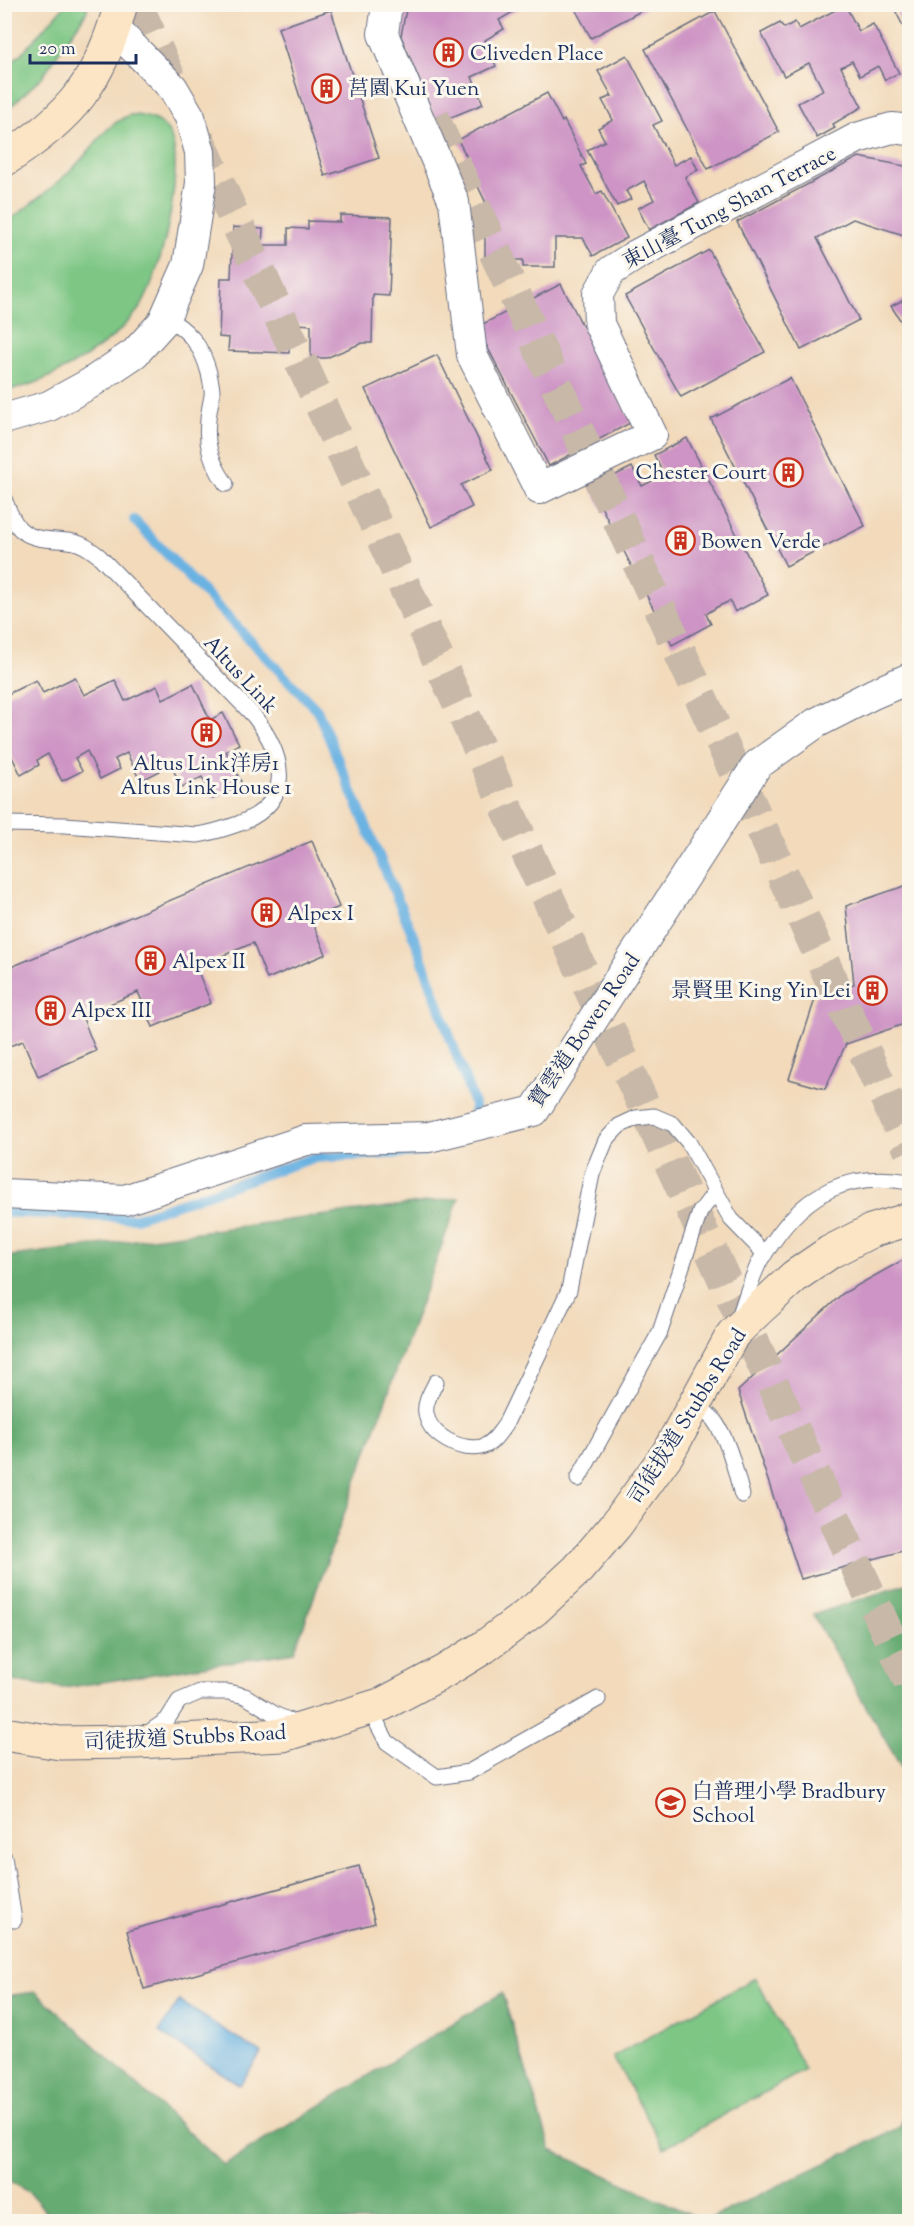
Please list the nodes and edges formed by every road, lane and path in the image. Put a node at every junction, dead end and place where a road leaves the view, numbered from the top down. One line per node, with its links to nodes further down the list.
1 (387, 4): 3 (street, 東山臺 Tung Shan Terrace)
2 (118, 16): 4 (main road); 5 (street)
3 (909, 130)
4 (4, 160)
5 (165, 317): 6 (street); 7 (lane)
6 (4, 419)
7 (226, 484)
8 (4, 499): 10 (lane, Altus Link)
9 (909, 678): 13 (street, 寶雲道 Bowen Road)
10 (4, 824)
11 (909, 1182): 15 (lane)
12 (715, 1192): 15 (lane); 17 (lane); 19 (lane)
13 (4, 1194)
14 (909, 1219): 16 (main road, 司徒拔道 Stubbs Road)
15 (765, 1254): 16 (lane)
16 (734, 1334): 18 (main road, 司徒拔道 Stubbs Road)
17 (436, 1382)
18 (695, 1404): 20 (lane); 22 (main road, 司徒拔道 Stubbs Road)
19 (578, 1479)
20 (742, 1495)
21 (598, 1700): 22 (lane)
22 (369, 1708): 23 (main road, 司徒拔道 Stubbs Road)
23 (307, 1728): 25 (main road, 司徒拔道 Stubbs Road); 25 (lane)
24 (4, 1734): 25 (main road, 司徒拔道 Stubbs Road)
25 (136, 1742)
26 (4, 1857): 27 (lane)
27 (14, 1920)

